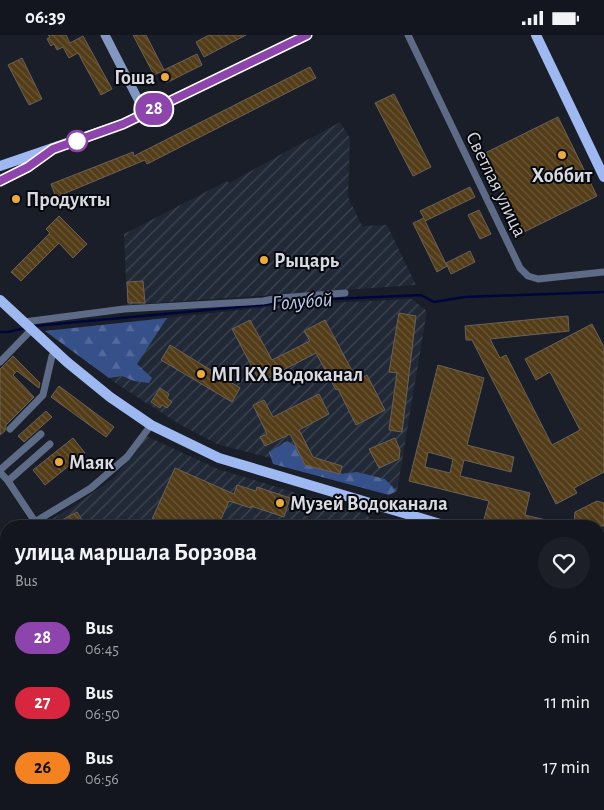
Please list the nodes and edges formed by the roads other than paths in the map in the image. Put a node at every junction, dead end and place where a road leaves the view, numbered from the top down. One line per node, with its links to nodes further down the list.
1 (105, 35): 5 (main road)
2 (307, 35): 5 (main road)
3 (408, 35): 10 (street, Светлая улица)
4 (536, 35): 8 (main road)
5 (145, 113): 6 (main road)
6 (53, 149): 7 (main road); 9 (main road)
7 (0, 166)
8 (604, 177)
9 (0, 181)
10 (604, 272)
11 (345, 293): 14 (street)
12 (0, 295): 13 (main road)
13 (4, 303): 14 (main road)
14 (29, 327): 15 (main road); 16 (street)
15 (54, 354): 17 (main road); 18 (street)
16 (0, 361)
17 (151, 425): 24 (street); 25 (main road)
18 (10, 429)
19 (41, 434): 21 (street)
20 (50, 444): 22 (street)
21 (0, 471): 22 (street)
22 (8, 481): 23 (street)
23 (34, 520)
24 (43, 520)
25 (427, 520)

